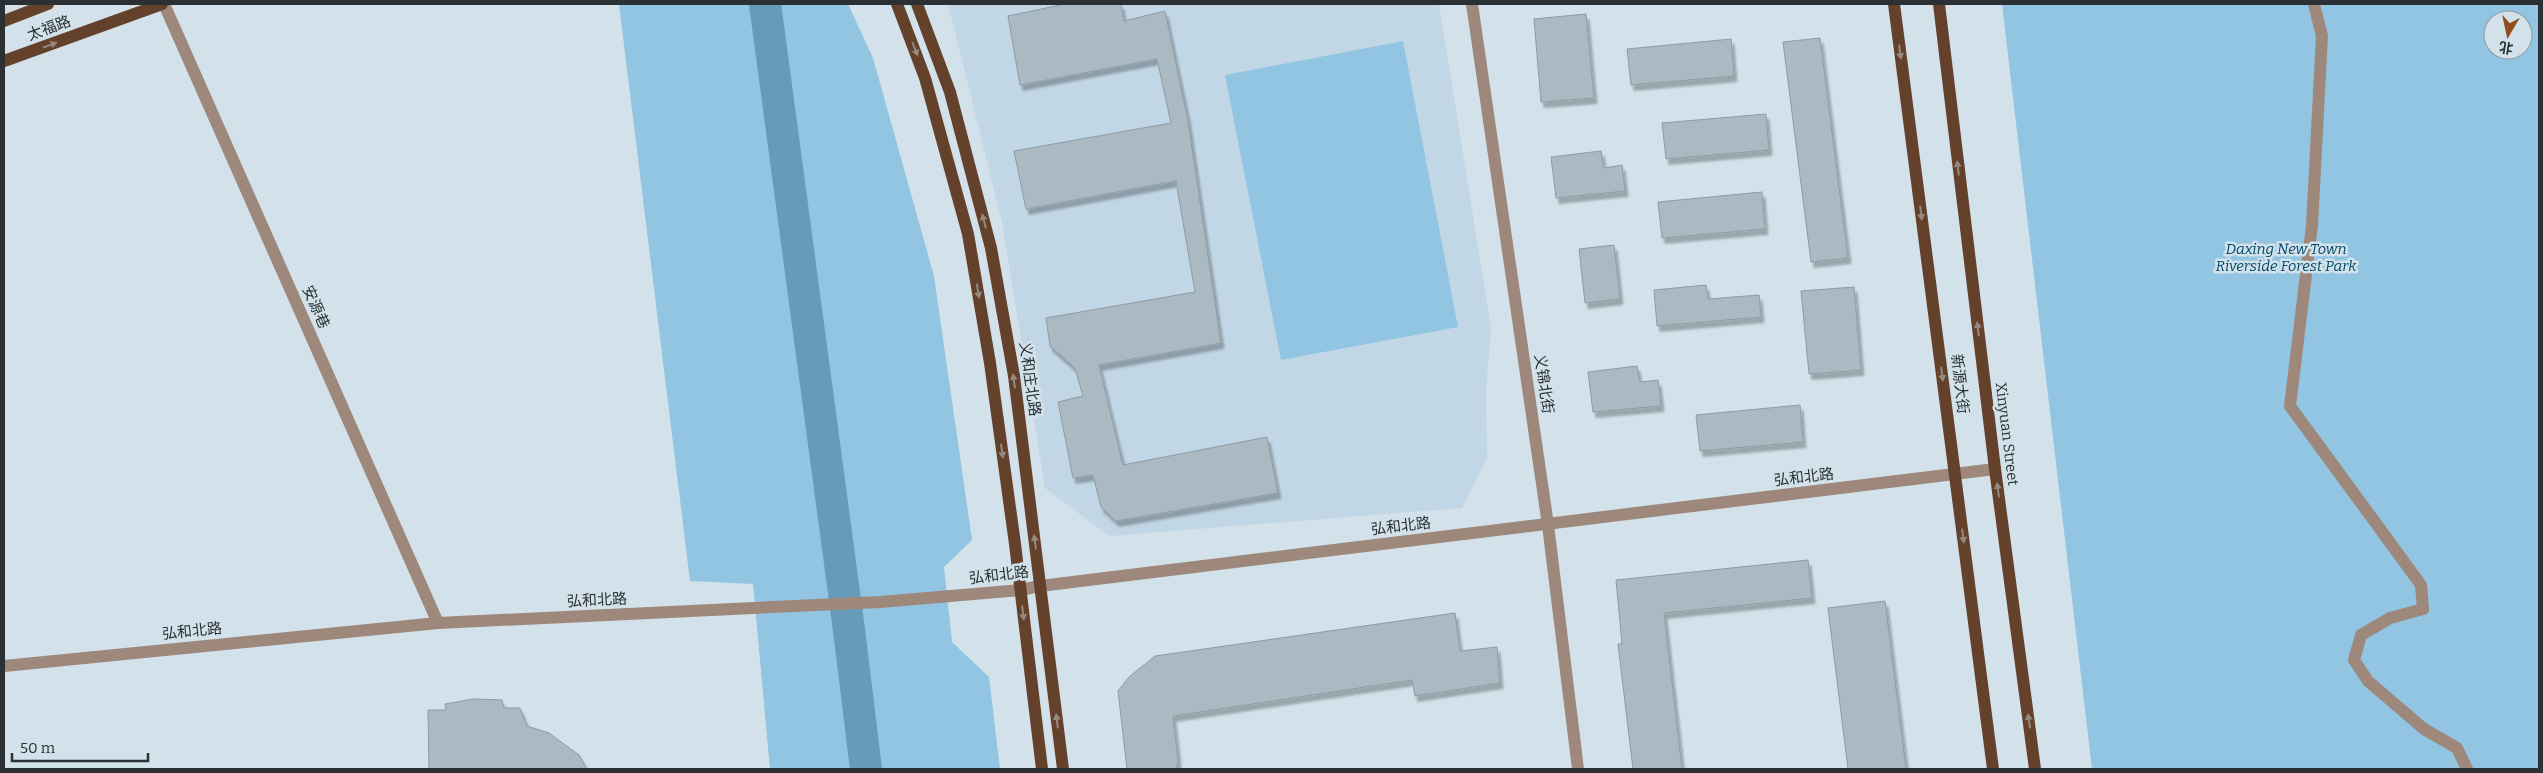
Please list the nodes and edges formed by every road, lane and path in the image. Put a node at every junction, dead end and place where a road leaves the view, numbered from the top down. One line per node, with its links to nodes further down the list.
1 (48, 4): 9 (main road, 太福路)
2 (163, 4): 10 (main road, 太福路, one-way to 2); 16 (street, 安源巷)
3 (897, 4): 15 (main road, one-way to 15)
4 (916, 4): 14 (main road, 义和庄北路, one-way to 4)
5 (1472, 4): 13 (street, 义锦北街)
6 (1894, 4): 12 (main road, 新源大街, one-way to 12)
7 (1939, 4): 11 (main road, Xinyuan Street, one-way to 7)
8 (2314, 4): 23 (street)
9 (4, 21)
10 (4, 61)
11 (1995, 469): 12 (street, 弘和北路); 22 (main road, Xinyuan Street, one-way to 11)
12 (1955, 475): 13 (street, 弘和北路); 21 (main road, 新源大街, one-way to 21)
13 (1548, 524): 14 (street, 弘和北路); 20 (street, 义锦北街)
14 (1040, 586): 15 (street, 弘和北路); 19 (main road, 义和庄北路, one-way to 14)
15 (1020, 590): 16 (street, 弘和北路); 18 (main road, one-way to 18)
16 (438, 623): 17 (street, 弘和北路)
17 (4, 666)
18 (1042, 769)
19 (1063, 769)
20 (1578, 769)
21 (1992, 769)
22 (2035, 769)
23 (2467, 769)

